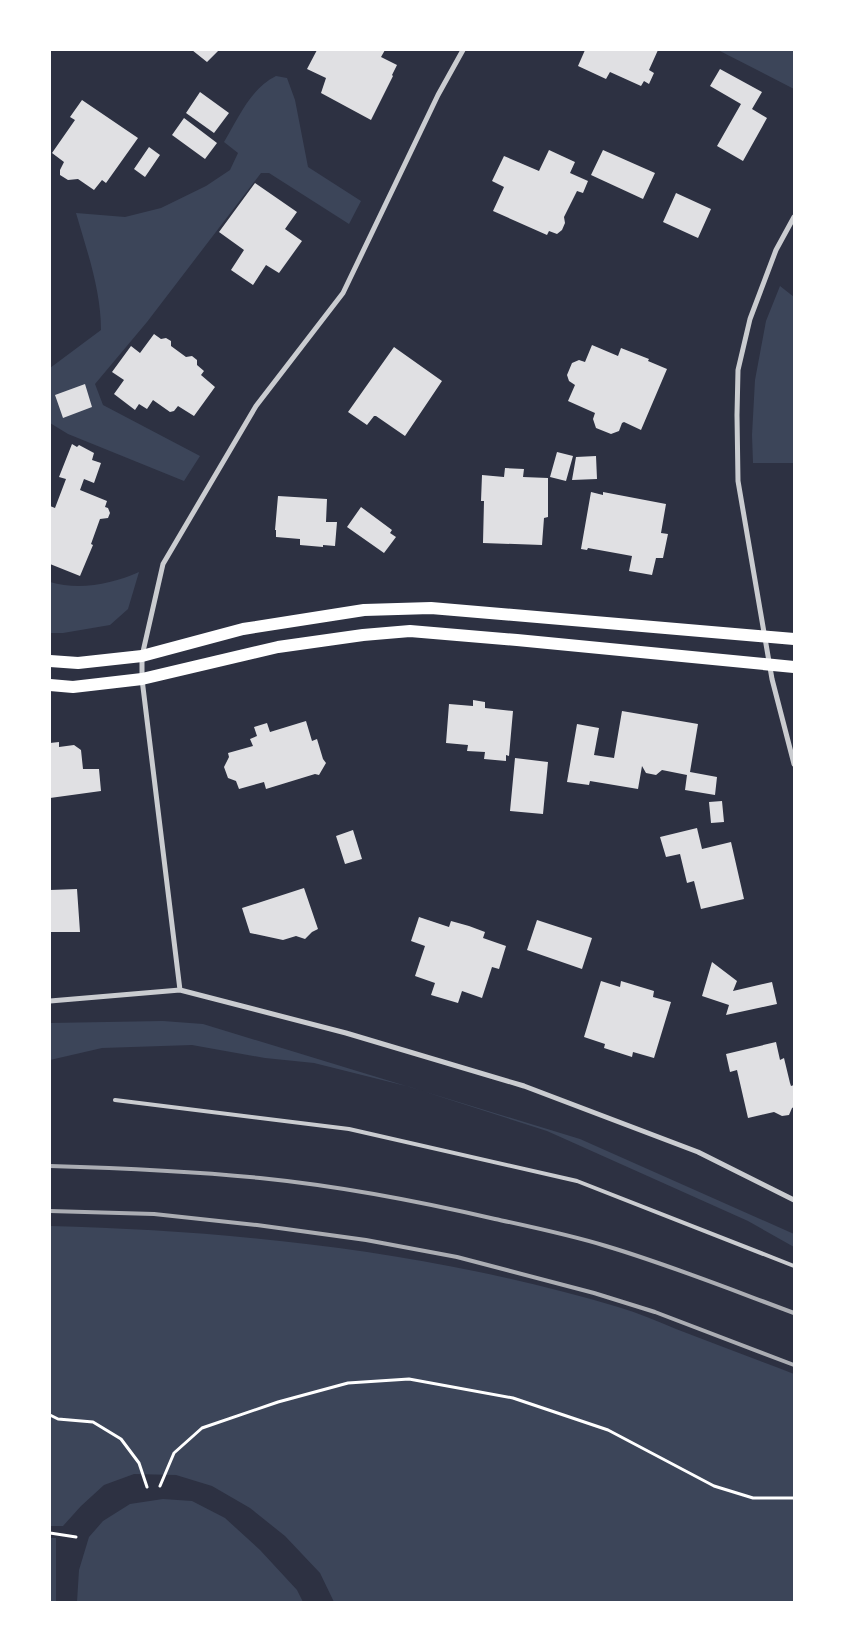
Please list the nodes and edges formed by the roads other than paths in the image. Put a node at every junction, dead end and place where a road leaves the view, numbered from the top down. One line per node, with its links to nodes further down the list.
1 (463, 50): 5 (street)
2 (794, 217): 3 (street)
3 (764, 636): 4 (main road); 5 (main road); 7 (street)
4 (794, 639)
5 (142, 656): 6 (main road); 9 (street)
6 (50, 661)
7 (770, 665): 8 (main road); 9 (main road); 11 (street)
8 (794, 667)
9 (142, 679): 10 (main road); 12 (street)
10 (50, 685)
11 (794, 764)
12 (180, 990): 13 (street); 15 (street)
13 (50, 1001)
14 (115, 1100): 16 (lane)
15 (794, 1200)
16 (794, 1266)

